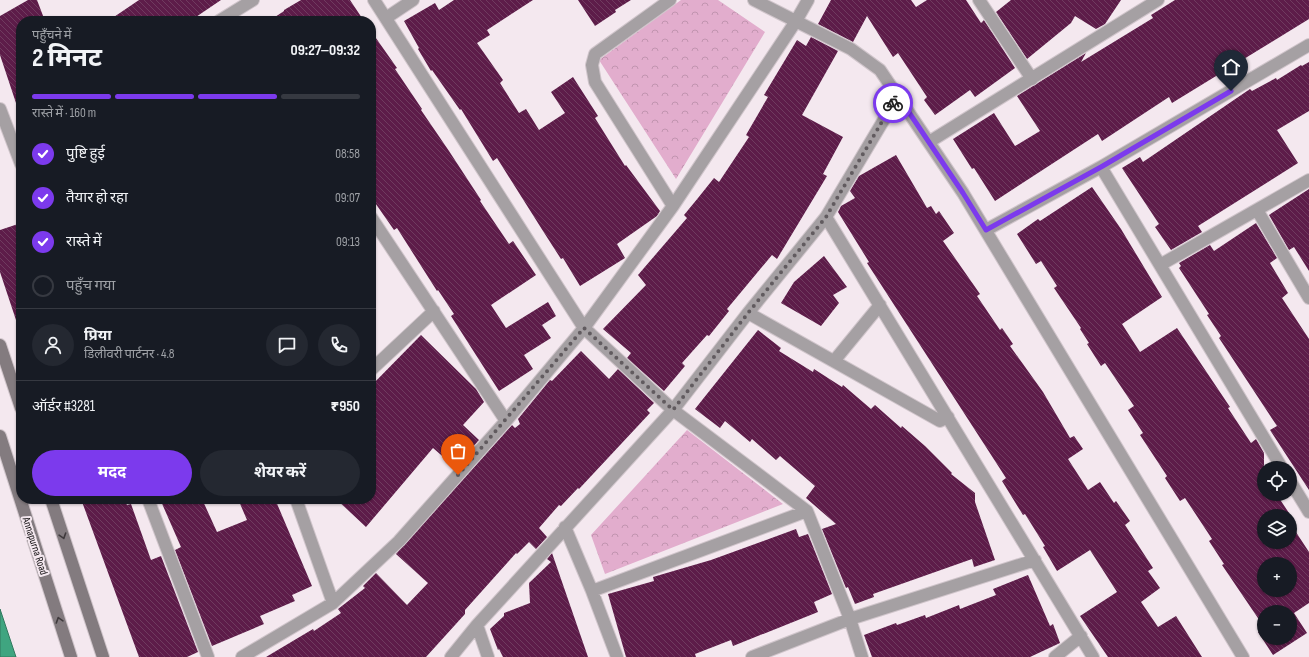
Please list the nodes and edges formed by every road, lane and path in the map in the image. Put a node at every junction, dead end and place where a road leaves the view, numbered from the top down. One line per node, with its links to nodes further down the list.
1 (253, 0): 9 (street)
2 (374, 0): 10 (street)
3 (413, 0): 10 (street)
4 (670, 0): 20 (street)
5 (754, 0): 11 (street)
6 (808, 0): 11 (street)
7 (979, 0): 13 (street)
8 (1150, 2): 13 (street)
9 (227, 16)
10 (386, 18): 30 (street)
11 (796, 21): 14 (street); 20 (street)
12 (1309, 45): 18 (street)
13 (1032, 79): 16 (street)
14 (898, 96): 16 (street); 22 (street)
15 (0, 109): 17 (street)
16 (929, 142): 24 (street)
17 (16, 151)
18 (1101, 167): 24 (street); 25 (street)
19 (1309, 180): 21 (street)
20 (673, 206): 30 (street)
21 (1257, 210): 25 (street); 26 (street)
22 (826, 217): 27 (street); 29 (street)
23 (376, 225): 28 (street)
24 (986, 230): 66 (street)
25 (1160, 265): 39 (street)
26 (1309, 298)
27 (880, 305): 32 (street); 36 (street)
28 (434, 311): 33 (street); 37 (street)
29 (748, 313): 32 (street); 35 (street)
30 (584, 328): 35 (street); 37 (street)
31 (0, 345): 34 (main road)
32 (834, 361): 36 (street)
33 (376, 365)
34 (16, 393)
35 (673, 410): 46 (street); 48 (street)
36 (948, 417): 49 (street)
37 (506, 421): 51 (street)
38 (0, 436): 40 (main road, Annapurna Road, one-way to 38)
39 (1278, 461)
40 (16, 486)
41 (1297, 492): 47 (street)
42 (22, 504): 55 (main road, Annapurna Road, one-way to 42)
43 (53, 504): 56 (main road, one-way to 56)
44 (150, 504): 57 (street)
45 (298, 504): 51 (street)
46 (807, 511): 50 (street); 52 (street)
47 (1309, 512)
48 (565, 527): 50 (street); 53 (street)
49 (1035, 560): 52 (street); 54 (street)
50 (592, 591): 61 (street)
51 (333, 603): 58 (street)
52 (850, 619): 62 (street); 63 (street)
53 (477, 624): 59 (street); 60 (street)
54 (1081, 636): 64 (street); 65 (street)
55 (71, 657)
56 (103, 657)
57 (208, 657)
58 (242, 657)
59 (451, 657)
60 (488, 657)
61 (617, 657)
62 (752, 657)
63 (862, 657)
64 (1055, 657)
65 (1093, 657)
66 (1243, 657)

